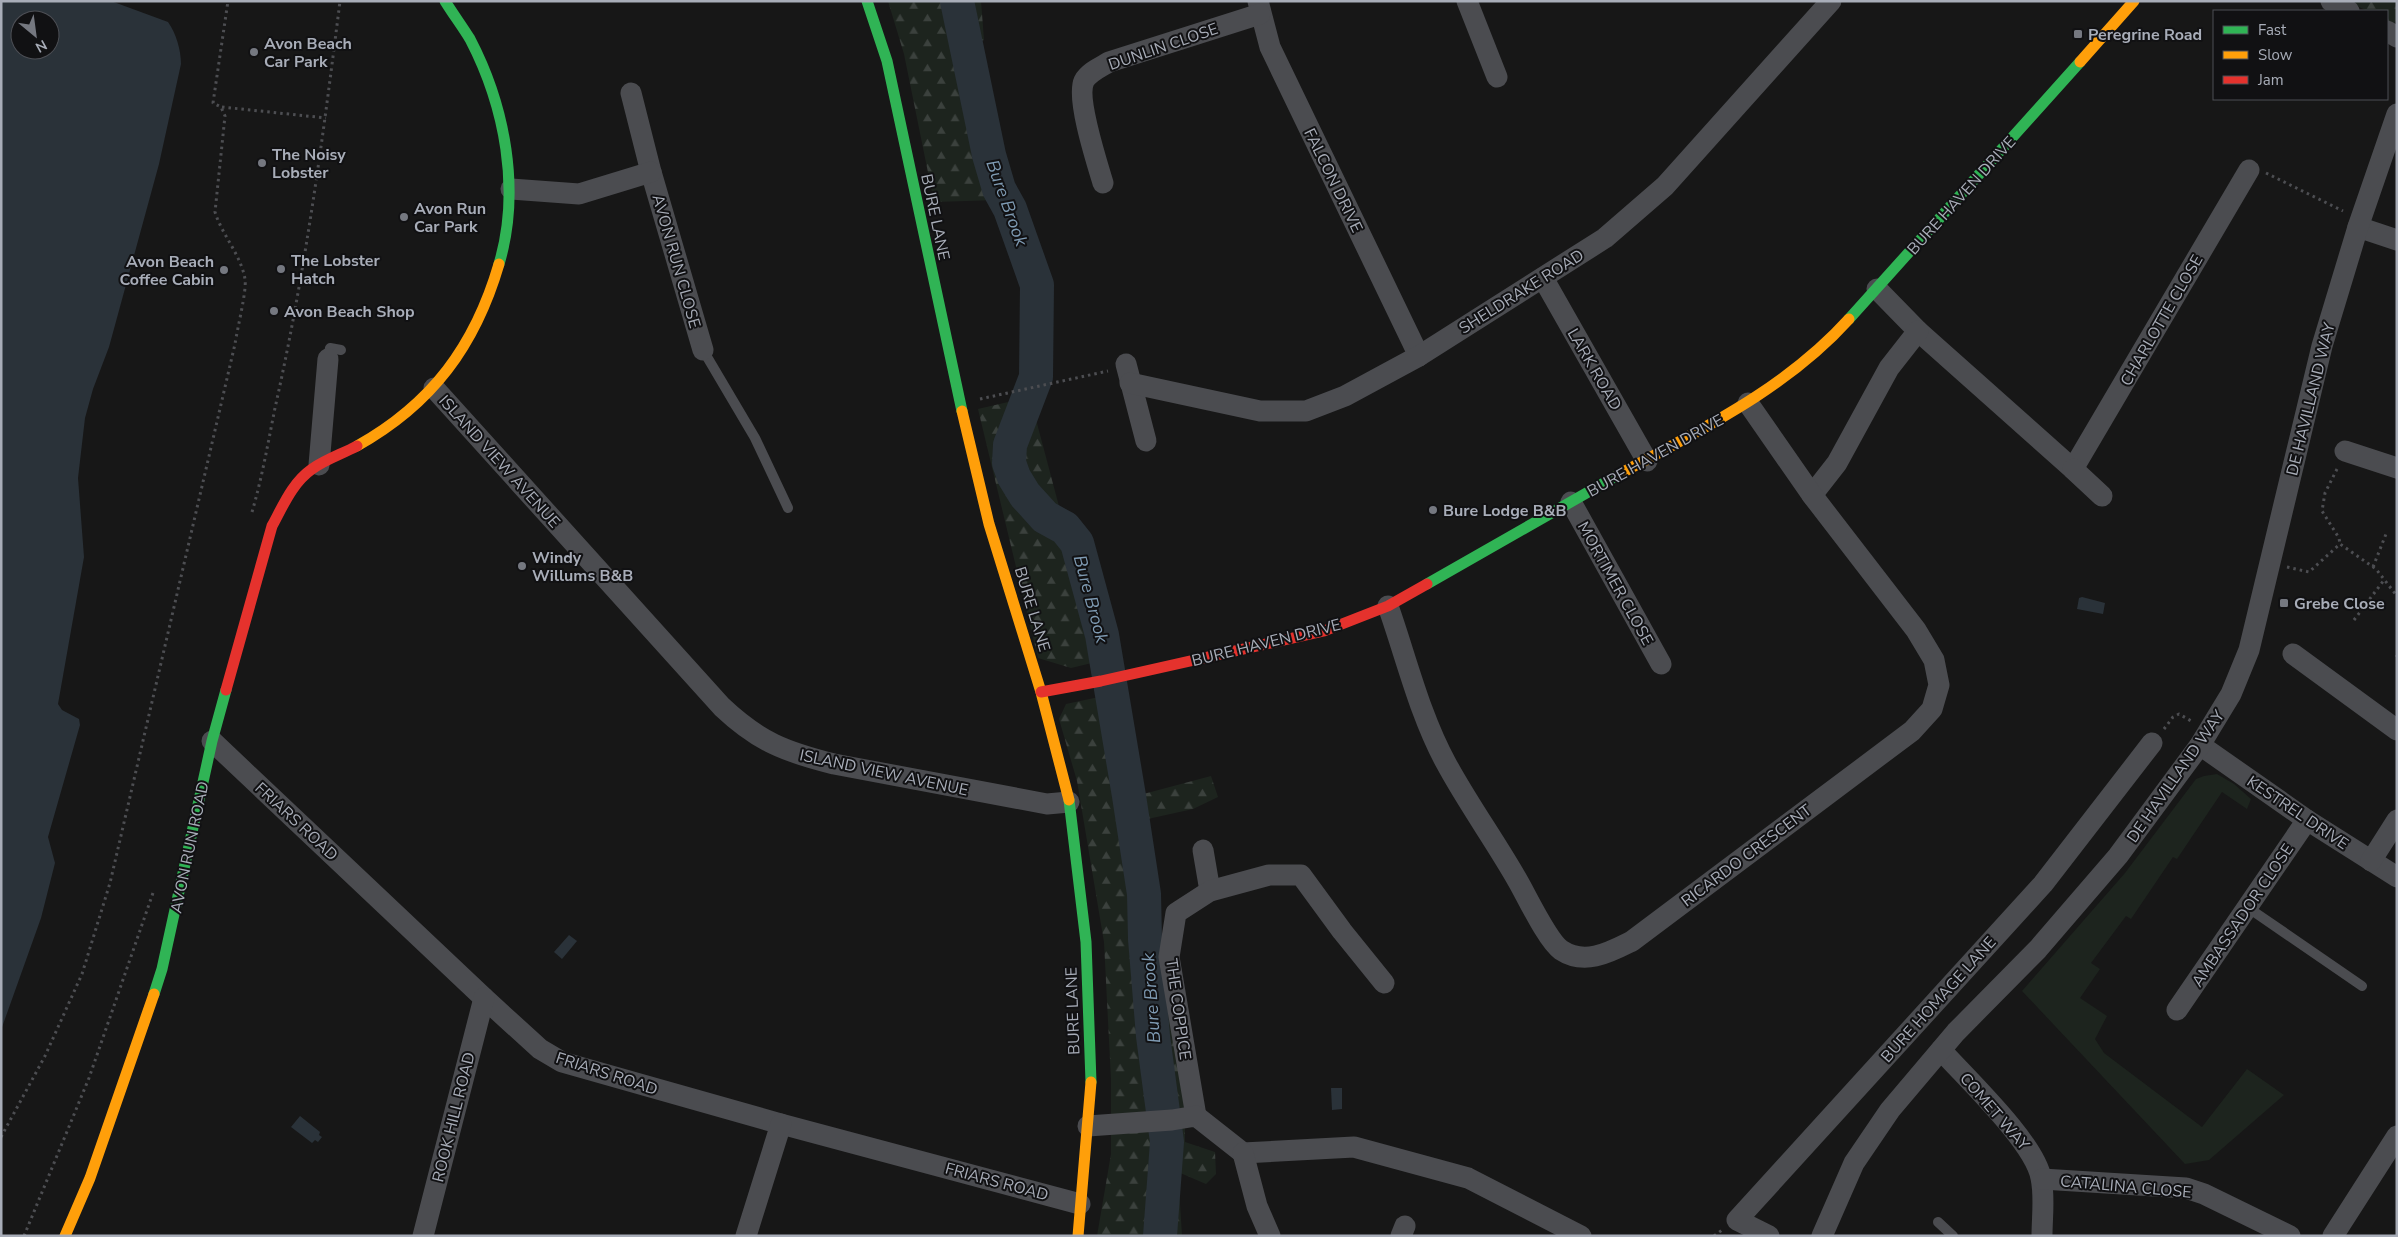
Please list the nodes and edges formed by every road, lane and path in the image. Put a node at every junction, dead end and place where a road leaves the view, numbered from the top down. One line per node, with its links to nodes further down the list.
1 (228, 1): 13 (path)
2 (340, 1): 15 (path)
3 (445, 1): 19 (street, AVON RUN ROAD)
4 (867, 1): 31 (street, BURE LANE)
5 (1466, 1): 11 (street)
6 (1831, 1): 22 (street, SHELDRAKE ROAD)
7 (2134, 1): 23 (street, BURE HAVEN DRIVE)
8 (2331, 1): 10 (street)
9 (1259, 8): 18 (street, DUNLIN CLOSE); 27 (street, FALCON DRIVE)
10 (2347, 10)
11 (1497, 77)
12 (632, 93): 17 (street, AVON RUN CLOSE)
13 (221, 107): 15 (path); 76 (path)
14 (2397, 114): 20 (street, DE HAVILLAND WAY)
15 (326, 118): 42 (path)
16 (2248, 170): 20 (path); 37 (street, CHARLOTTE CLOSE)
17 (651, 172): 19 (street, AVON RUN CLOSE); 25 (street, AVON RUN CLOSE)
18 (1103, 183)
19 (511, 189): 29 (street, AVON RUN ROAD)
20 (2359, 224): 21 (street); 45 (street, DE HAVILLAND WAY)
21 (2397, 240)
22 (1543, 278): 27 (street, SHELDRAKE ROAD); 34 (street, LARK ROAD)
23 (1877, 289): 24 (street); 30 (street, BURE HAVEN DRIVE)
24 (1918, 330): 37 (street); 38 (street)
25 (703, 350): 41 (lane)
26 (335, 354): 35 (street)
27 (1419, 356): 28 (street, SHELDRAKE ROAD)
28 (1128, 373): 31 (path); 32 (street)
29 (434, 388): 35 (street, AVON RUN ROAD); 58 (street, ISLAND VIEW AVENUE)
30 (1748, 403): 34 (street, BURE HAVEN DRIVE); 38 (street, RICARDO CRESCENT)
31 (960, 404): 53 (street, BURE LANE)
32 (1146, 440)
33 (2345, 451): 36 (street); 44 (path)
34 (1647, 461): 40 (street, BURE HAVEN DRIVE)
35 (319, 465): 56 (street, AVON RUN ROAD)
36 (2397, 468)
37 (2073, 469): 39 (street)
38 (1812, 495): 49 (street, RICARDO CRESCENT)
39 (2102, 496)
40 (1571, 502): 49 (street, BURE HAVEN DRIVE); 52 (street, MORTIMER CLOSE)
41 (788, 508)
42 (250, 519)
43 (2386, 534): 46 (path)
44 (2340, 544): 45 (path); 46 (path)
45 (2270, 562): 55 (street, DE HAVILLAND WAY)
46 (2372, 567): 47 (path)
47 (2384, 580): 48 (path); 50 (path)
48 (2397, 596)
49 (1388, 606): 53 (street, BURE HAVEN DRIVE)
50 (2354, 620)
51 (2293, 654): 54 (street)
52 (1661, 664)
53 (1041, 692): 58 (street, BURE LANE)
54 (2397, 730)
55 (2204, 739): 57 (path); 59 (street, KESTREL DRIVE); 71 (street, DE HAVILLAND WAY)
56 (212, 741): 69 (street, FRIARS ROAD); 82 (street, AVON RUN ROAD)
57 (2152, 743): 88 (street, BURE HOMAGE LANE)
58 (1069, 802): 74 (street, BURE LANE)
59 (2307, 820): 62 (street, KESTREL DRIVE); 66 (street, AMBASSADOR CLOSE)
60 (2397, 820): 62 (street)
61 (1203, 850): 65 (street)
62 (2371, 860): 63 (street, KESTREL DRIVE)
63 (2397, 877)
64 (156, 884): 81 (path)
65 (1210, 891): 67 (street, THE COPPICE); 72 (street, THE COPPICE)
66 (2247, 908): 68 (lane); 70 (street, AMBASSADOR CLOSE)
67 (1385, 983)
68 (2362, 986)
69 (484, 998): 73 (street, FRIARS ROAD); 83 (street, ROOK HILL ROAD)
70 (2177, 1010)
71 (1941, 1050): 78 (street, COMET WAY); 89 (street, DE HAVILLAND WAY)
72 (1196, 1116): 74 (street); 77 (street)
73 (781, 1124): 79 (street, FRIARS ROAD); 84 (street)
74 (1088, 1126): 79 (street, BURE LANE)
75 (2397, 1136): 93 (street)
76 (1, 1137)
77 (1243, 1153): 86 (street); 87 (street)
78 (2042, 1179): 91 (street, COMET WAY); 92 (street, CATALINA CLOSE)
79 (1080, 1204): 85 (street, BURE LANE)
80 (1938, 1222): 90 (lane)
81 (24, 1236)
82 (65, 1236)
83 (423, 1236)
84 (746, 1236)
85 (1078, 1236)
86 (1270, 1236)
87 (1582, 1236)
88 (1769, 1236)
89 (1822, 1236)
90 (1952, 1236)
91 (2042, 1236)
92 (2290, 1236)
93 (2333, 1236)

